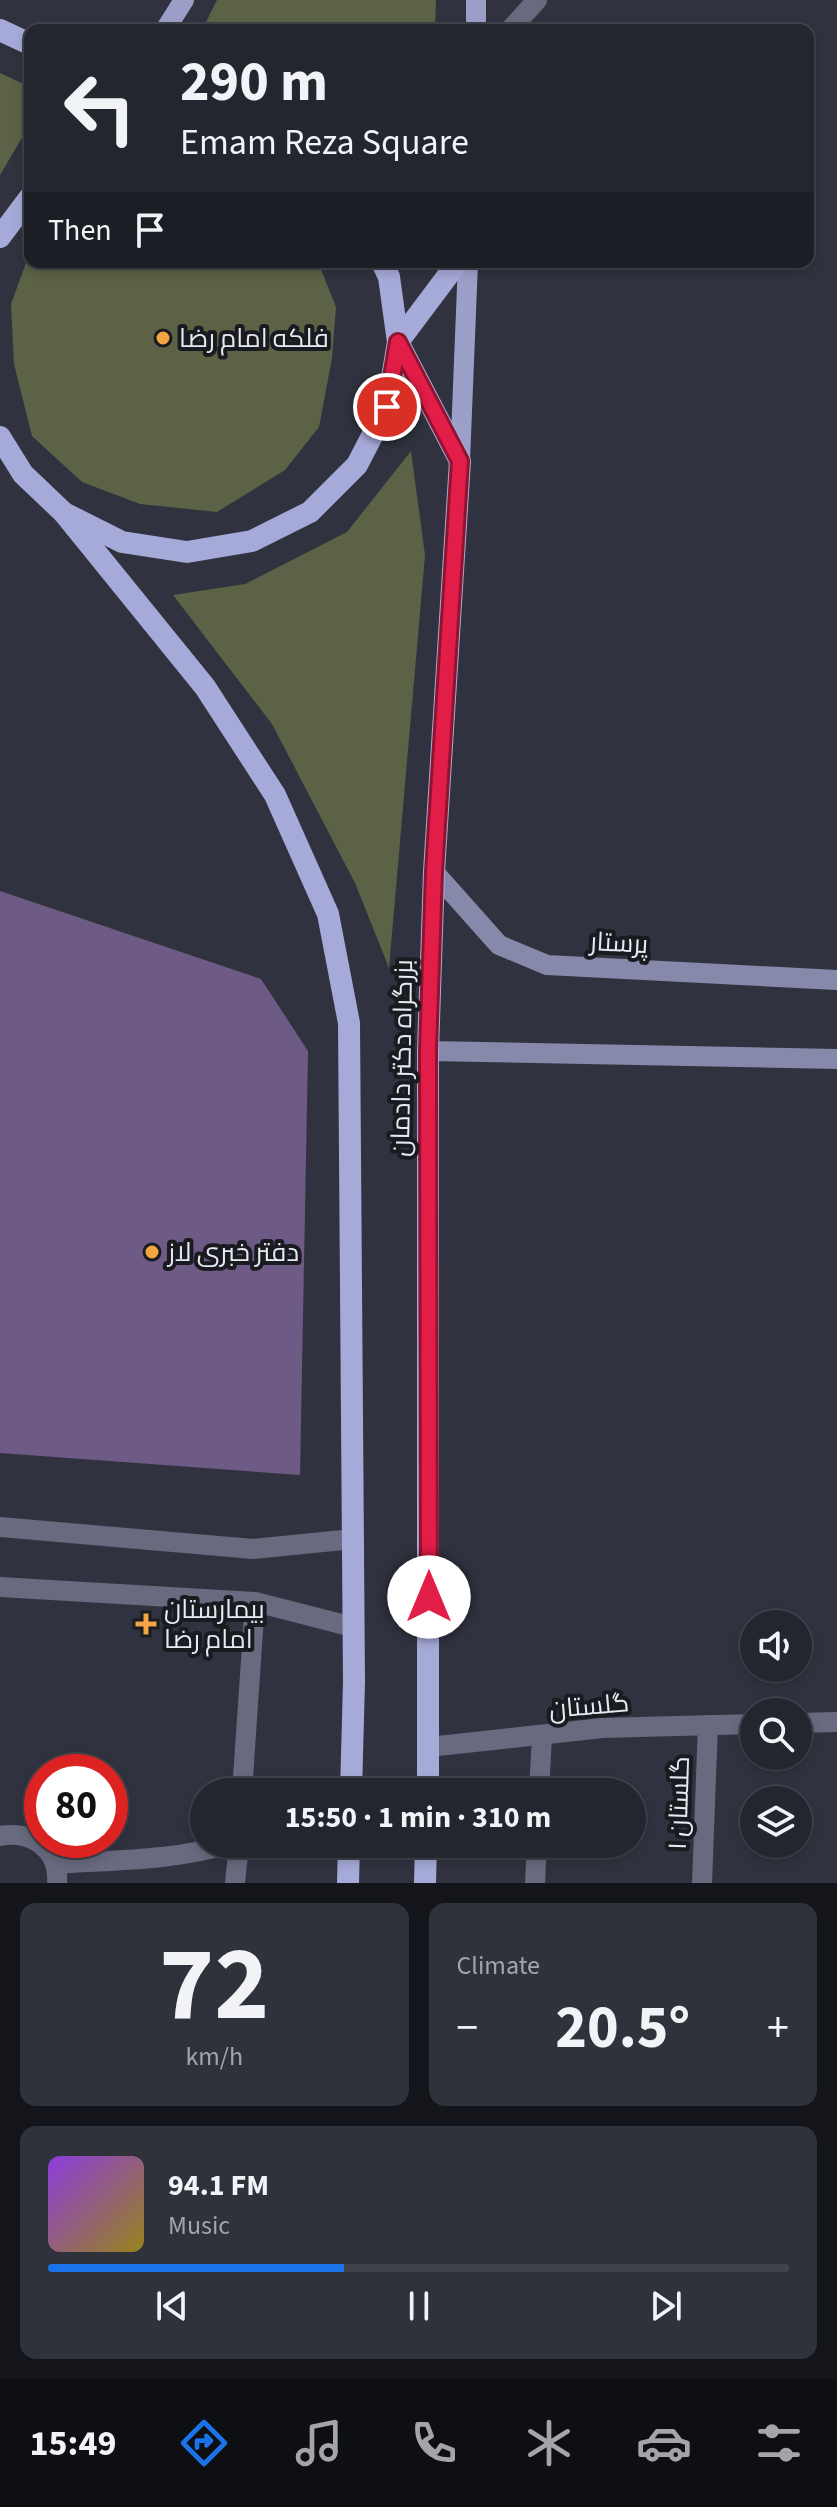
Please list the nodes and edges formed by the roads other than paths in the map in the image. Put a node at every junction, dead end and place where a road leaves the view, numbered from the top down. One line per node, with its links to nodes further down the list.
1 (184, 0): 4 (main road)
2 (476, 0): 5 (main road)
3 (537, 0): 6 (street)
4 (169, 24)
5 (476, 24)
6 (515, 24)
7 (0, 30): 8 (highway)
8 (24, 41)
9 (24, 205): 10 (highway)
10 (0, 237)
11 (385, 268): 14 (highway)
12 (454, 268): 14 (highway)
13 (468, 268): 16 (main road)
14 (398, 342): 16 (highway); 17 (highway)
15 (0, 437): 17 (highway)
16 (460, 461): 18 (highway, بزرگراه دکتر دادمان)
17 (64, 513): 23 (highway, بزرگراه دکتر دادمان)
18 (434, 872): 19 (main road, پرستار); 20 (highway, بزرگراه دکتر دادمان)
19 (837, 980)
20 (428, 1051): 21 (main road); 32 (highway, بزرگراه دکتر دادمان)
21 (837, 1059)
22 (0, 1527): 23 (street)
23 (353, 1539): 26 (highway, بزرگراه دکتر دادمان)
24 (0, 1587): 25 (street)
25 (255, 1602): 26 (street); 33 (street)
26 (353, 1627): 34 (highway, بزرگراه دکتر دادمان)
27 (837, 1722): 28 (street)
28 (812, 1723)
29 (740, 1724): 30 (street, گلستان)
30 (708, 1725): 31 (street, گلستان); 48 (street, گلستان ۱)
31 (542, 1736): 32 (street, گلستان); 36 (street)
32 (429, 1747): 35 (highway, بزرگراه دکتر دادمان)
33 (243, 1778)
34 (351, 1778)
35 (428, 1778)
36 (540, 1778)
37 (0, 1836): 43 (street)
38 (190, 1853): 43 (street)
39 (238, 1858): 44 (street)
40 (349, 1858): 45 (highway)
41 (426, 1858): 46 (highway)
42 (536, 1858): 47 (street)
43 (56, 1874)
44 (235, 1883)
45 (348, 1883)
46 (425, 1883)
47 (535, 1883)
48 (702, 1883)

